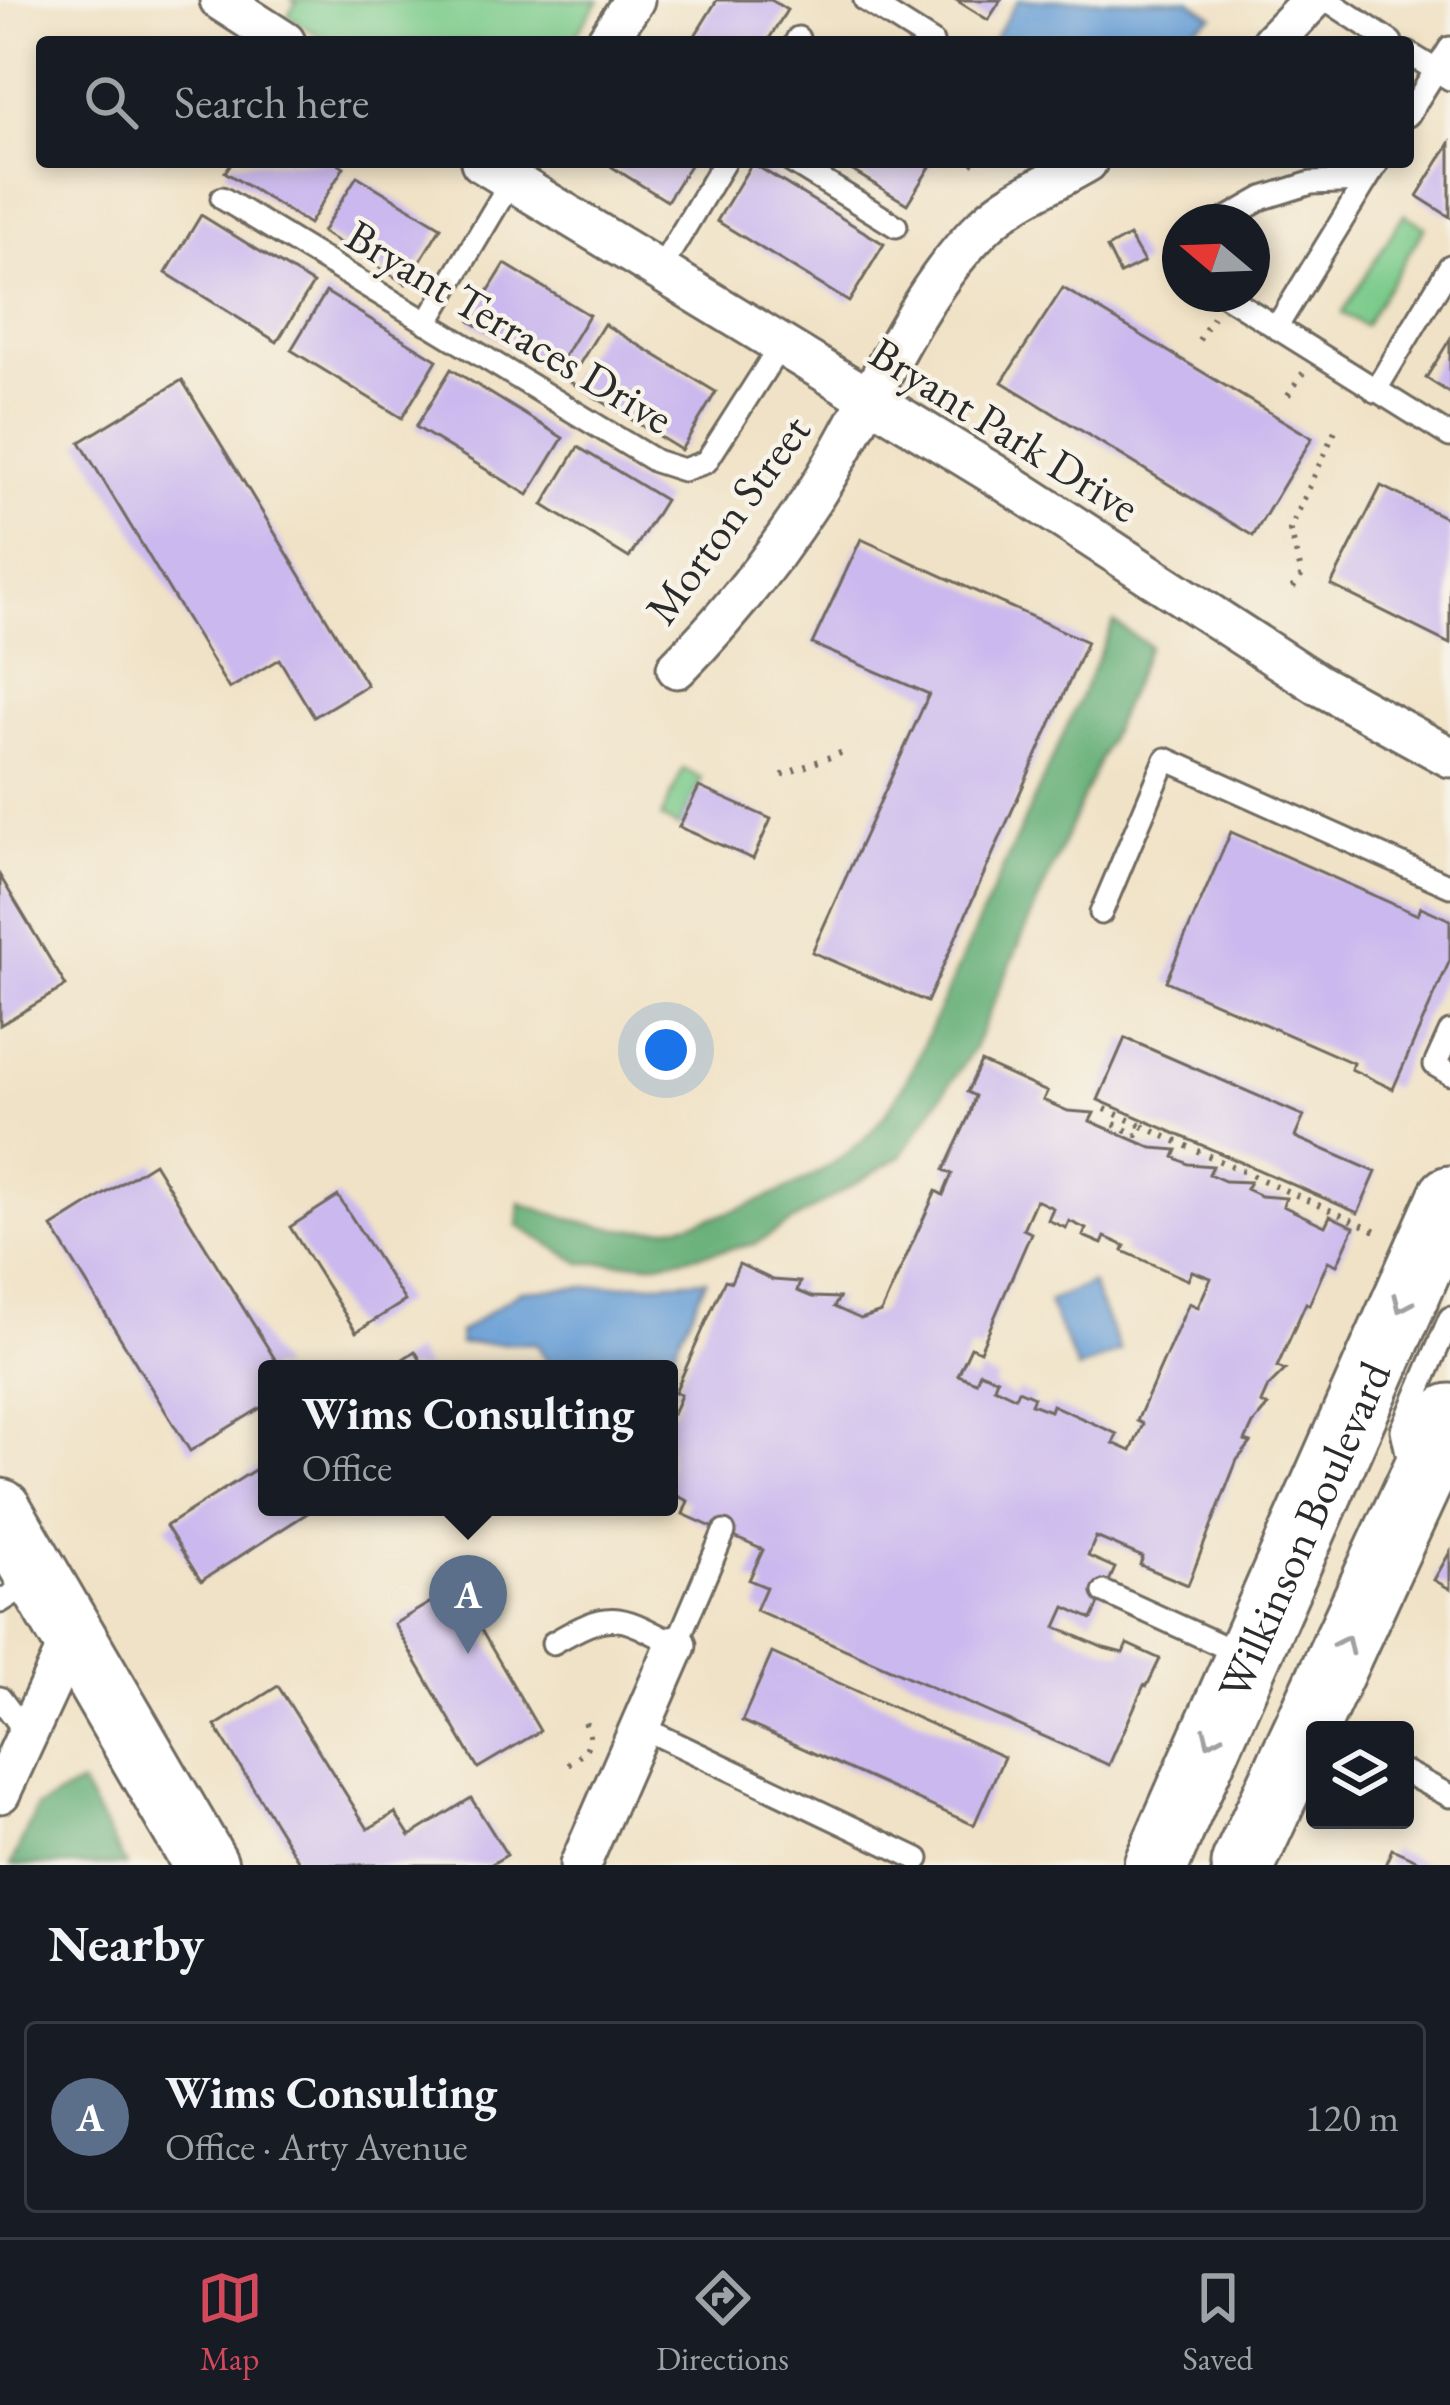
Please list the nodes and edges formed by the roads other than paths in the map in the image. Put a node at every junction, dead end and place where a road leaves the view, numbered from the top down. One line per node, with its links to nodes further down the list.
1 (220, 0): 6 (street)
2 (634, 0): 7 (street)
3 (865, 0): 8 (lane)
4 (1313, 0): 9 (street)
5 (1327, 0): 10 (lane)
6 (275, 36)
7 (610, 36)
8 (922, 36)
9 (1278, 36)
10 (1382, 36)
11 (1450, 48): 13 (lane)
12 (1414, 57): 13 (lane)
13 (1443, 75): 14 (lane)
14 (1414, 108)
15 (505, 168): 24 (street, Bryant Park Drive); 26 (lane)
16 (720, 168): 24 (lane)
17 (801, 168): 22 (lane)
18 (1077, 168): 30 (street, Morton Street)
19 (1372, 172): 21 (lane); 27 (lane)
20 (222, 198): 26 (lane, Bryant Terraces Drive)
21 (1252, 204)
22 (896, 226)
23 (1450, 266): 29 (lane)
24 (658, 271): 28 (street, Bryant Park Drive)
25 (1251, 312): 27 (lane)
26 (427, 323): 28 (lane, Bryant Terraces Drive)
27 (1276, 328): 29 (lane)
28 (779, 346): 30 (street, Bryant Park Drive)
29 (1375, 391): 31 (lane)
30 (867, 399): 32 (street, Morton Street); 33 (street, Bryant Park Drive)
31 (1450, 436)
32 (677, 668)
33 (1450, 757)
34 (1450, 886): 35 (lane)
35 (1101, 914)
36 (1450, 1031): 37 (lane)
37 (1450, 1074)
38 (1450, 1198): 48 (main road, Wilkinson Boulevard, one-way to 48)
39 (1450, 1318): 40 (lane)
40 (1439, 1442): 50 (main road, Wilkinson Boulevard, one-way to 40)
41 (0, 1511): 43 (main road)
42 (724, 1532): 47 (lane)
43 (20, 1589): 45 (main road)
44 (1104, 1592): 48 (lane)
45 (73, 1635): 52 (street); 58 (main road)
46 (553, 1643): 47 (lane)
47 (676, 1645): 51 (street)
48 (1246, 1657): 60 (main road, Wilkinson Boulevard, one-way to 60)
49 (0, 1698): 52 (lane)
50 (1318, 1721)
51 (641, 1727): 57 (lane); 59 (street)
52 (27, 1734): 55 (street)
53 (1306, 1745): 61 (main road, Wilkinson Boulevard)
54 (1414, 1777): 56 (lane)
55 (0, 1793)
56 (1450, 1796)
57 (918, 1858)
58 (206, 1865)
59 (580, 1865)
60 (1156, 1865)
61 (1243, 1865)

